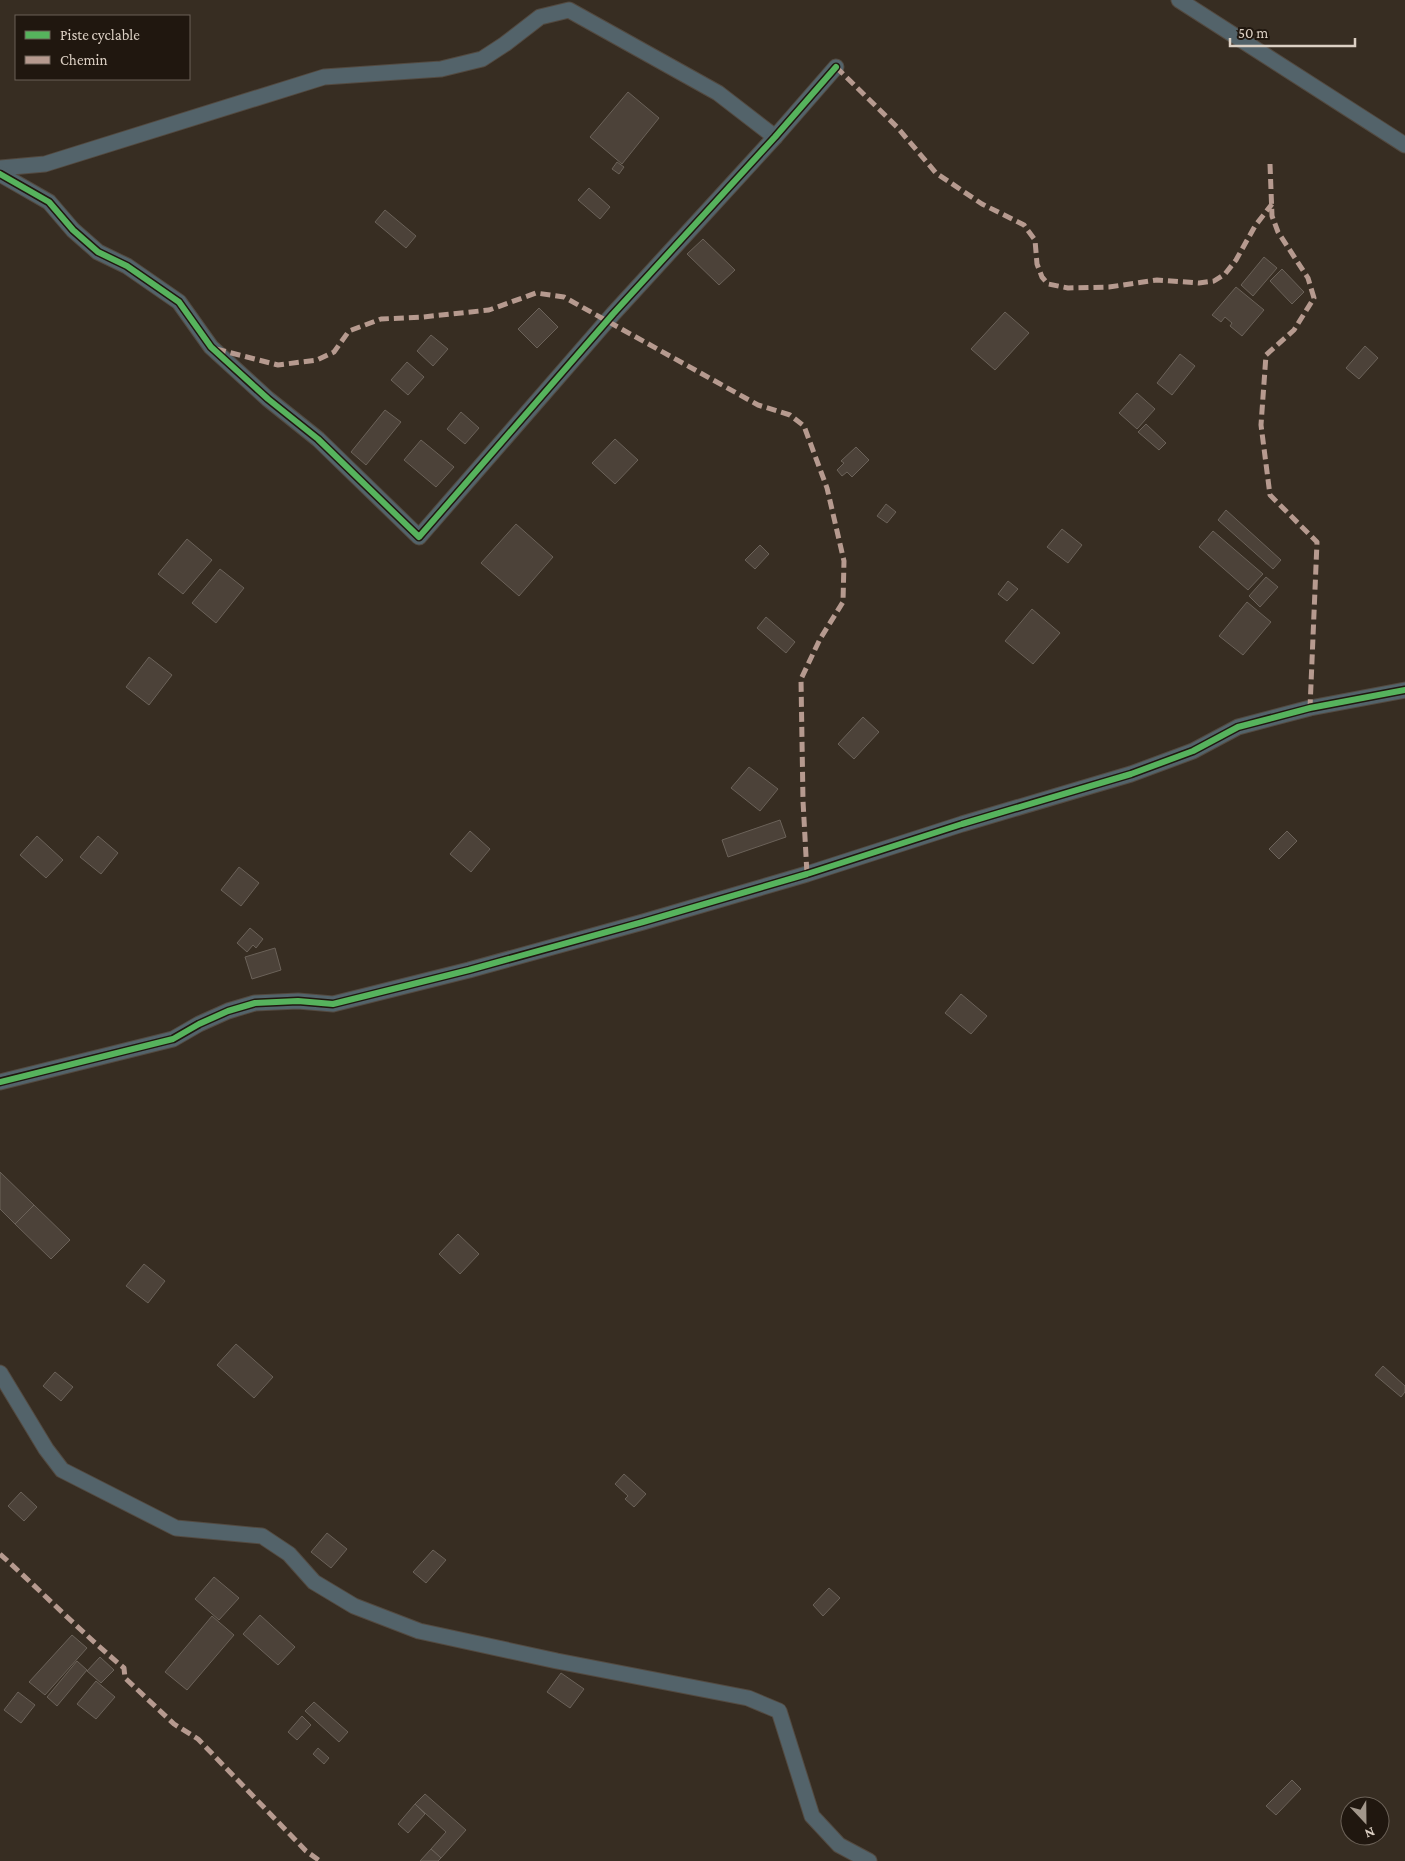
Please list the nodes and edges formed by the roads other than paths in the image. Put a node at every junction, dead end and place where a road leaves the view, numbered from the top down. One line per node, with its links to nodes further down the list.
1 (1179, 0): 4 (street)
2 (836, 67): 3 (street)
3 (775, 137): 5 (street); 6 (street)
4 (1405, 144)
5 (0, 168)
6 (0, 174)
7 (1405, 690): 8 (street)
8 (0, 1082)
9 (0, 1374): 10 (street)
10 (869, 1861)

